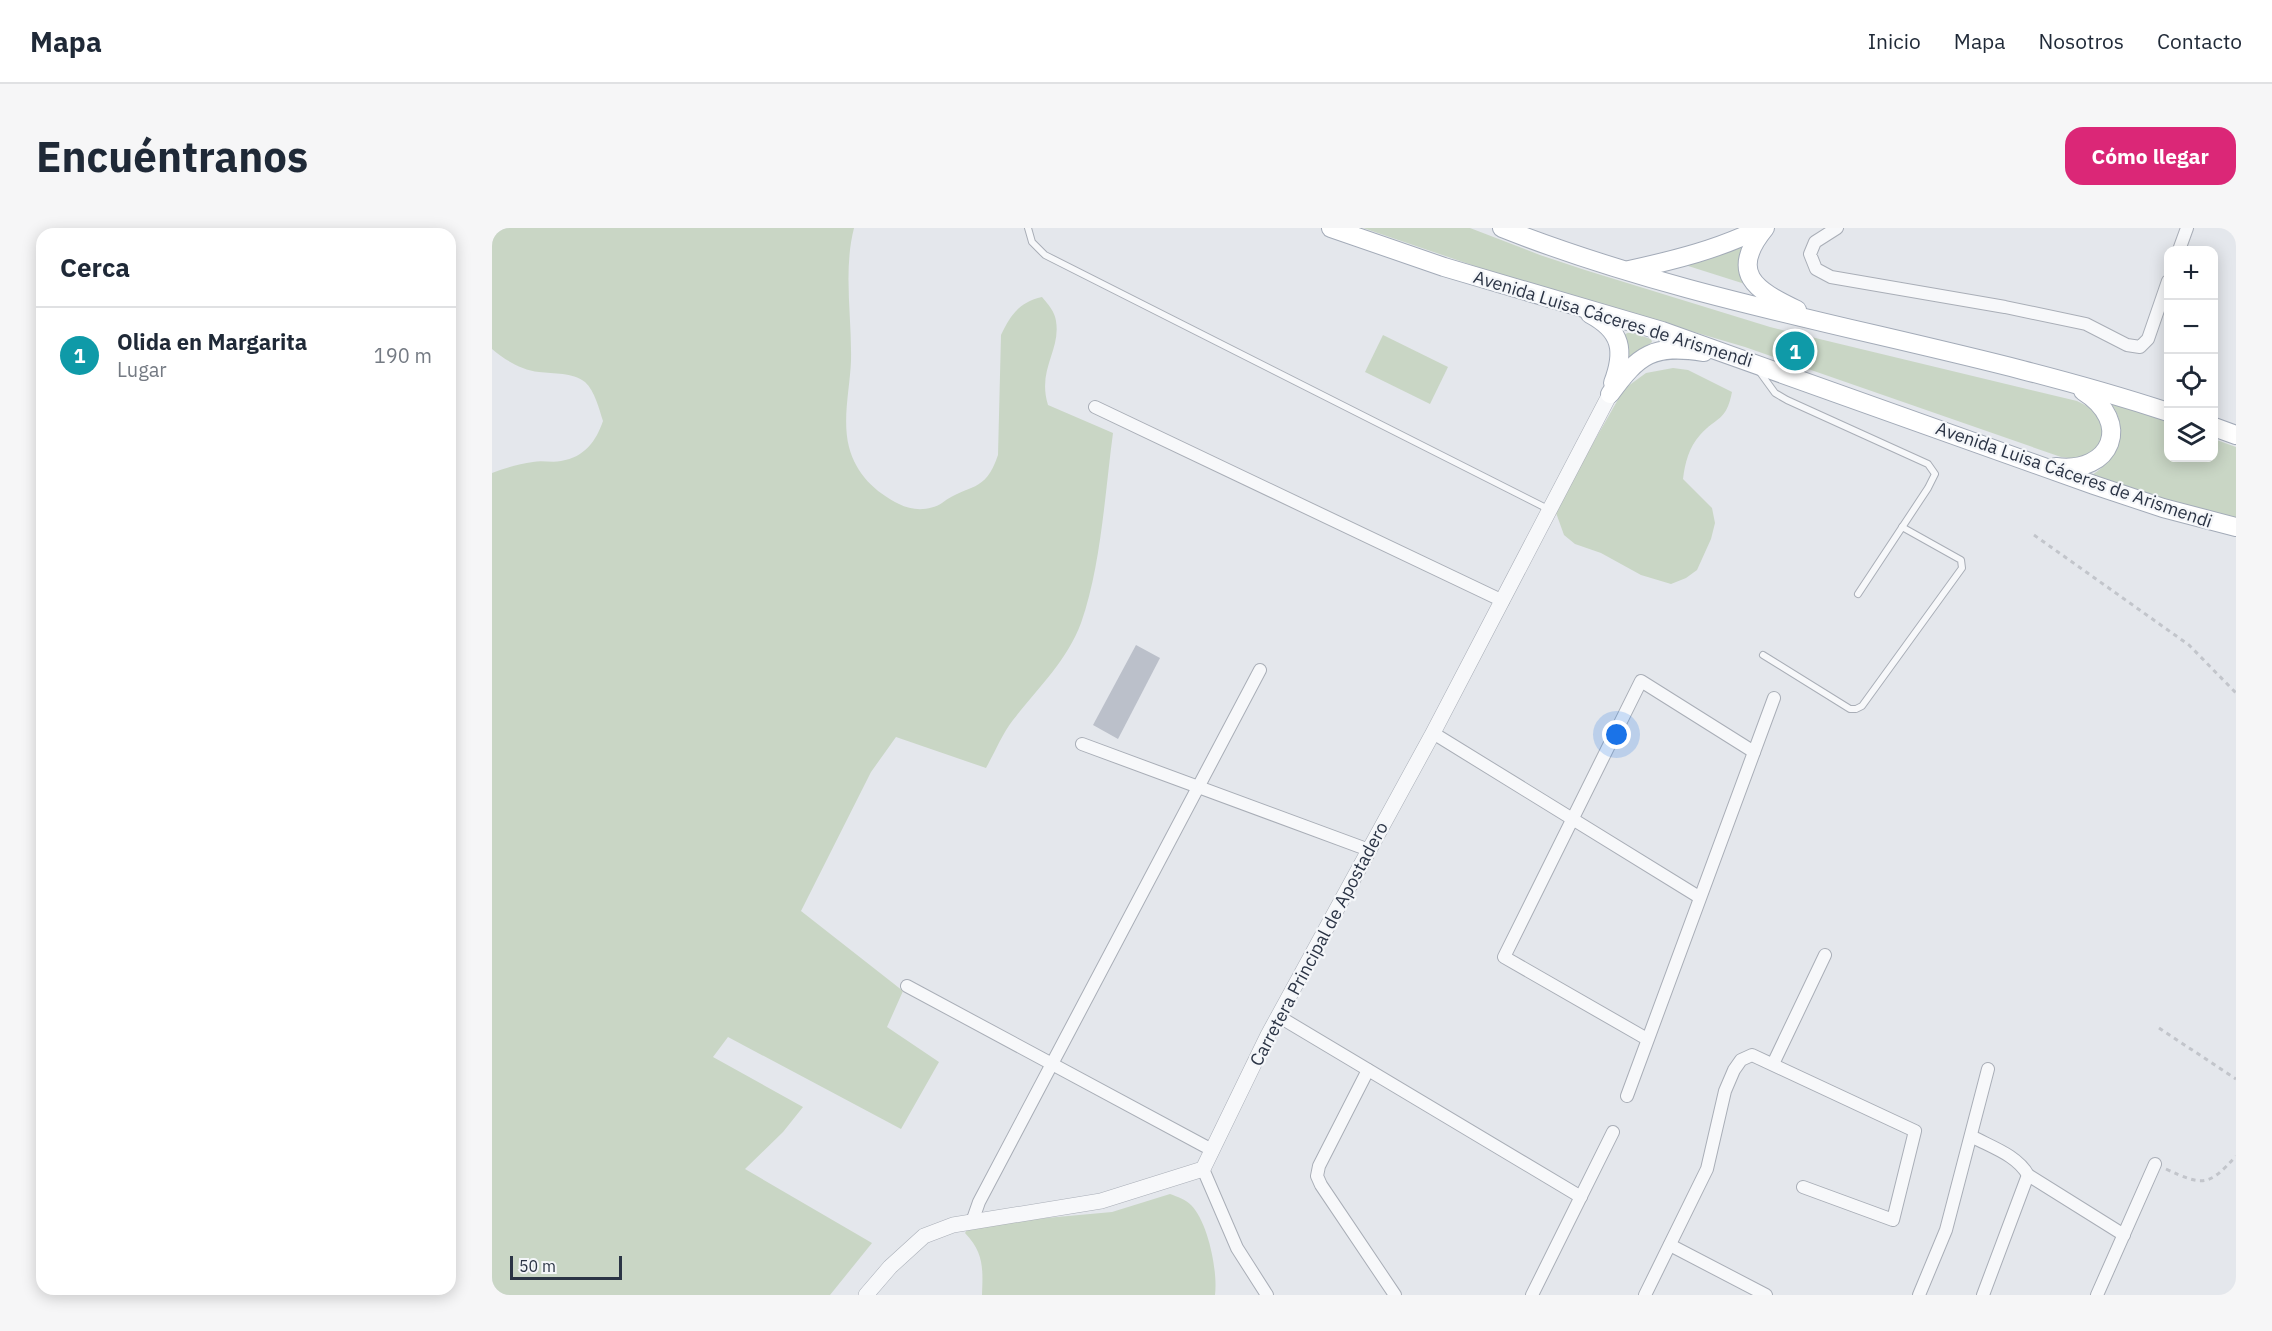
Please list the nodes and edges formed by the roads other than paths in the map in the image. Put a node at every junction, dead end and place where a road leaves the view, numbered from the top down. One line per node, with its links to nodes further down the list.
1 (1028, 228): 20 (lane)
2 (1331, 228): 10 (main road, Avenida Luisa Cáceres de Arismendi)
3 (1502, 228): 8 (main road)
4 (1763, 228): 8 (main road); 11 (main road)
5 (1837, 228): 9 (street)
6 (2187, 228): 7 (street)
7 (2180, 246)
8 (1627, 271): 11 (main road)
9 (2164, 295)
10 (1572, 305): 12 (main road, Avenida Luisa Cáceres de Arismendi); 14 (main road)
11 (1828, 325): 13 (main road)
12 (1746, 360): 14 (main road); 19 (main road, Avenida Luisa Cáceres de Arismendi); 21 (lane)
13 (2066, 381): 16 (main road); 19 (main road)
14 (1610, 394): 20 (street, Carretera Principal de Apostadero)
15 (1095, 407): 24 (street)
16 (2164, 410)
17 (2218, 428): 18 (main road)
18 (2236, 435)
19 (2038, 465): 22 (main road, Avenida Luisa Cáceres de Arismendi)
20 (1550, 510): 24 (street, Carretera Principal de Apostadero)
21 (1902, 527): 23 (lane); 25 (lane)
22 (2236, 527)
23 (1858, 594)
24 (1503, 600): 28 (street, Carretera Principal de Apostadero)
25 (1763, 655)
26 (1260, 670): 31 (street)
27 (1774, 698): 30 (street)
28 (1433, 733): 32 (street); 33 (street, Carretera Principal de Apostadero)
29 (1082, 744): 31 (street)
30 (1754, 752): 32 (street); 34 (street)
31 (1198, 787): 33 (street); 39 (street)
32 (1572, 819): 34 (street); 38 (street)
33 (1369, 850): 37 (street, Carretera Principal de Apostadero)
34 (1700, 897): 38 (street)
35 (1826, 954): 40 (street)
36 (907, 986): 39 (street)
37 (1278, 1016): 42 (street); 46 (street, Carretera Principal de Apostadero)
38 (1647, 1039): 43 (street)
39 (1052, 1064): 46 (street); 52 (street)
40 (1773, 1064): 50 (street); 54 (street)
41 (1988, 1069): 45 (street)
42 (1368, 1070): 51 (street); 57 (street)
43 (1627, 1096)
44 (1613, 1132): 51 (street)
45 (1971, 1136): 49 (street); 61 (street)
46 (1212, 1150): 48 (street, Carretera Principal de Apostadero)
47 (2155, 1164): 53 (street)
48 (1203, 1169): 52 (street); 56 (street)
49 (2028, 1175): 53 (street); 62 (street)
50 (1803, 1187)
51 (1581, 1197): 58 (street)
52 (972, 1222): 55 (street)
53 (2124, 1235): 63 (street)
54 (1670, 1245): 59 (street); 60 (street)
55 (866, 1295)
56 (1267, 1295)
57 (1395, 1295)
58 (1532, 1295)
59 (1645, 1295)
60 (1766, 1295)
61 (1919, 1295)
62 (1983, 1295)
63 (2097, 1295)

